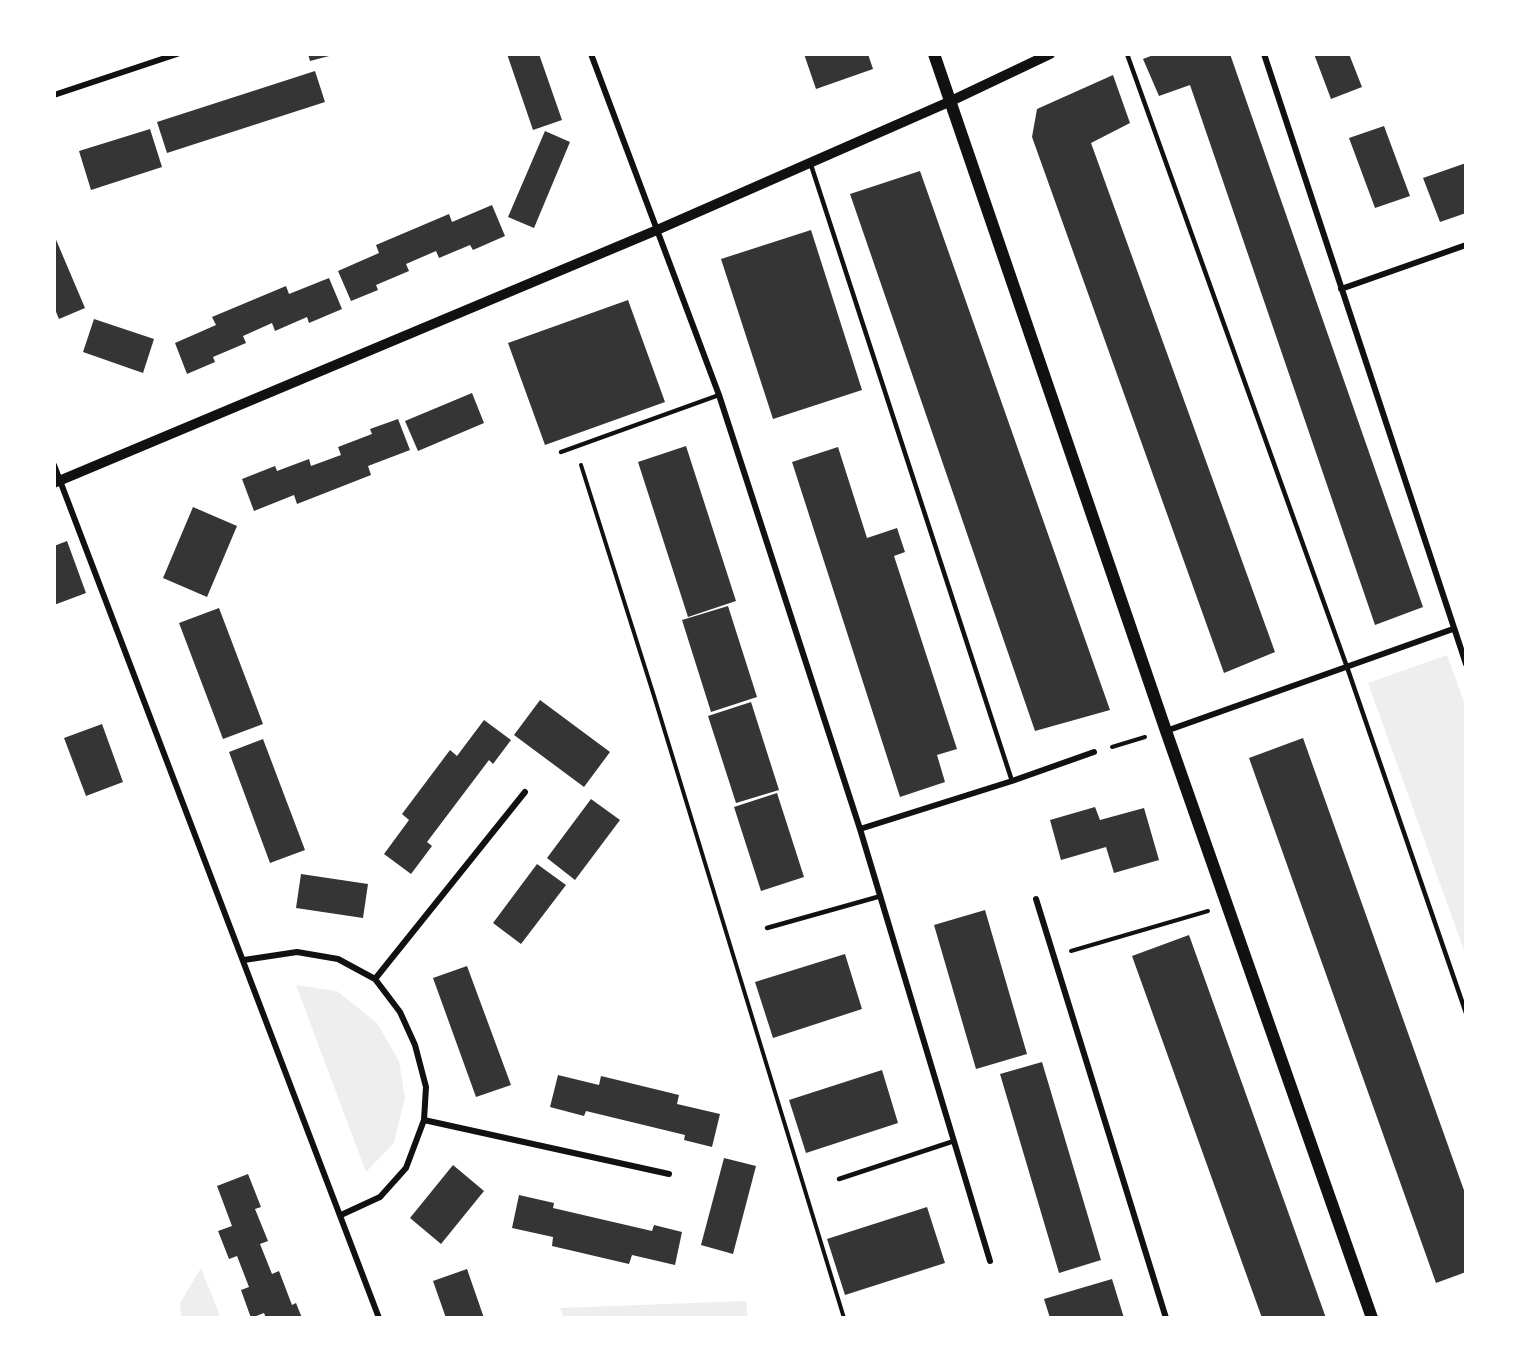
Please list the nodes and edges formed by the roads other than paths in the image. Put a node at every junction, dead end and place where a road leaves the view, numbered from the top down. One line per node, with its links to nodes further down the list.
1 (177, 54): 7 (street)
2 (591, 54): 10 (street)
3 (934, 54): 8 (main road)
4 (1050, 54): 8 (street)
5 (1127, 54): 19 (lane)
6 (1264, 54): 12 (street)
7 (54, 95)
8 (951, 101): 9 (street); 20 (main road)
9 (810, 162): 10 (street); 22 (lane)
10 (657, 230): 13 (street); 16 (street)
11 (1466, 245): 12 (street)
12 (1341, 289): 17 (street)
13 (719, 395): 14 (lane); 24 (street)
14 (561, 452)
15 (54, 465): 16 (street)
16 (58, 481): 28 (street)
17 (1453, 629): 18 (street); 19 (street)
18 (1466, 664)
19 (1347, 667): 20 (street); 30 (lane)
20 (1166, 731): 39 (main road)
21 (1094, 752): 22 (street)
22 (1012, 781): 24 (street)
23 (525, 792): 29 (street)
24 (861, 829): 25 (street)
25 (881, 896): 27 (lane); 32 (street)
26 (1036, 900): 38 (street)
27 (767, 928)
28 (244, 960): 29 (street); 35 (street)
29 (375, 979): 31 (street)
30 (1466, 1013)
31 (424, 1120): 33 (street); 35 (street)
32 (954, 1141): 34 (lane); 36 (street)
33 (669, 1174)
34 (839, 1179)
35 (341, 1215): 37 (street)
36 (990, 1261)
37 (380, 1318)
38 (1166, 1318)
39 (1372, 1318)

